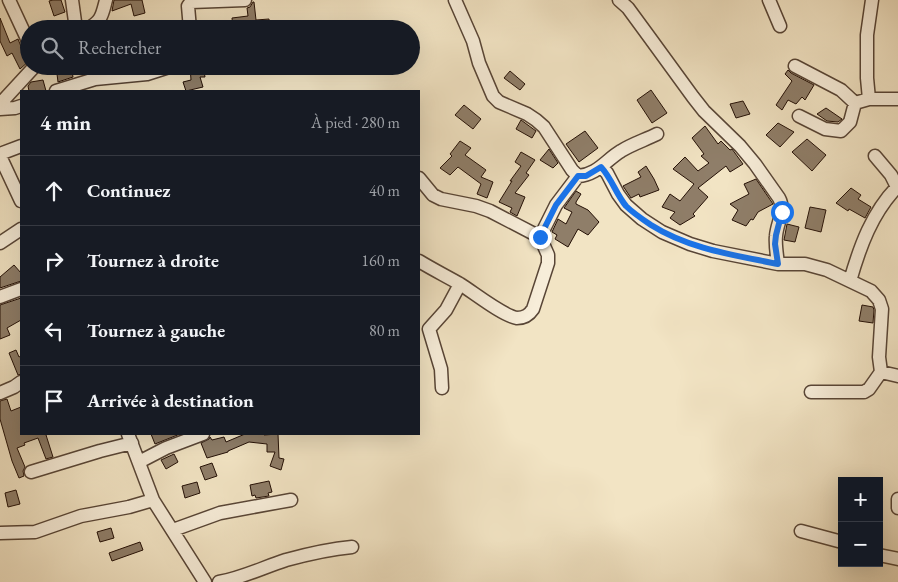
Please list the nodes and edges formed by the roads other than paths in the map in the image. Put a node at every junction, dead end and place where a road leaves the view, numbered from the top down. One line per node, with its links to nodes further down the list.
1 (9, 0): 12 (street)
2 (72, 0): 9 (street)
3 (106, 0): 10 (street)
4 (245, 0): 11 (street)
5 (455, 0): 30 (street)
6 (619, 0): 37 (street)
7 (769, 0): 13 (street)
8 (872, 0): 18 (street)
9 (75, 20)
10 (99, 20)
11 (189, 20)
12 (20, 24)
13 (780, 26)
14 (795, 66): 20 (street)
15 (27, 75): 21 (street)
16 (137, 75): 17 (street)
17 (59, 90)
18 (869, 99): 19 (street); 20 (street)
19 (898, 99)
20 (855, 103): 24 (street)
21 (0, 104)
22 (20, 106): 23 (street)
23 (0, 109)
24 (799, 116)
25 (657, 134): 29 (street)
26 (20, 146): 27 (street)
27 (0, 155): 32 (street)
28 (875, 156): 38 (street)
29 (601, 167): 30 (street); 37 (street)
30 (578, 176): 34 (street)
31 (420, 179): 34 (street)
32 (20, 199)
33 (20, 230): 35 (street)
34 (540, 237): 39 (street)
35 (0, 243)
36 (420, 262): 39 (street)
37 (778, 264): 38 (street)
38 (850, 280): 42 (street)
39 (460, 284): 45 (street)
40 (20, 290): 41 (street)
41 (0, 297)
42 (880, 372): 43 (street); 46 (street)
43 (898, 376)
44 (20, 383): 47 (street)
45 (442, 388)
46 (811, 392)
47 (0, 393)
48 (200, 435): 50 (street)
49 (130, 438): 50 (street); 51 (street)
50 (138, 462): 53 (street)
51 (31, 472)
52 (898, 499): 55 (street)
53 (153, 500): 56 (street); 58 (street)
54 (291, 500): 56 (street)
55 (898, 508)
56 (173, 530): 63 (street)
57 (801, 531): 59 (street)
58 (0, 533)
59 (838, 541)
60 (352, 547): 64 (street)
61 (883, 556): 62 (street)
62 (898, 559)
63 (205, 582)
64 (219, 582)

